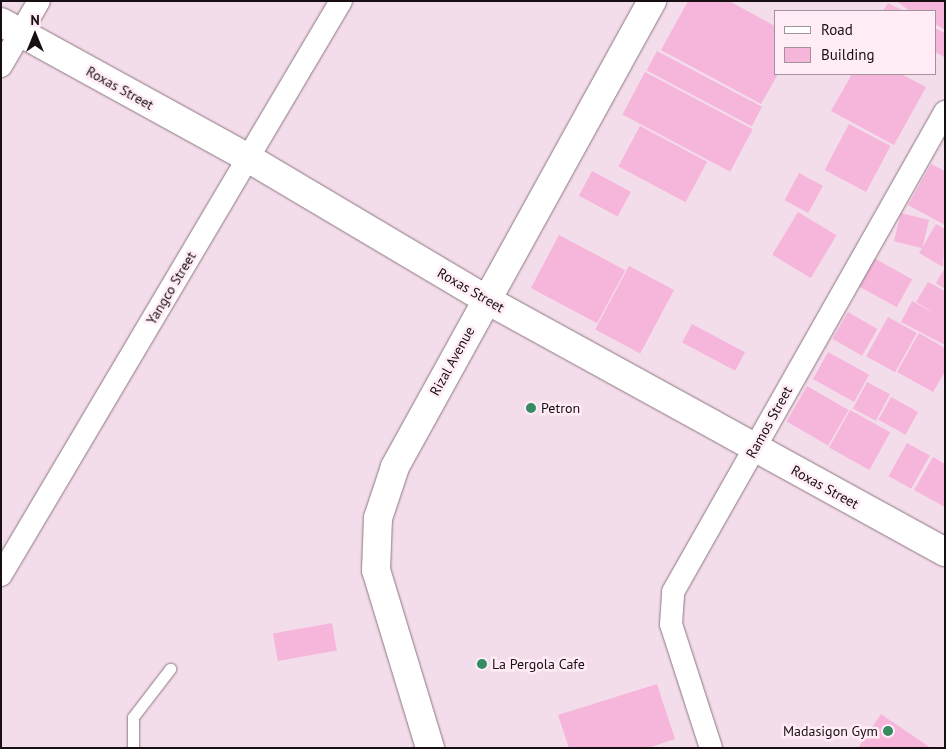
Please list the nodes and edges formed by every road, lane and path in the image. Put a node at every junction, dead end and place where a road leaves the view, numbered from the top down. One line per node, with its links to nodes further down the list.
1 (39, 1): 4 (street)
2 (340, 1): 7 (street, Yangco Street)
3 (652, 1): 8 (main road, Rizal Avenue)
4 (11, 27): 5 (street); 7 (main road, Roxas Street)
5 (1, 66)
6 (945, 112): 9 (street, Ramos Street)
7 (248, 158): 8 (main road, Roxas Street); 11 (street, Yangco Street)
8 (487, 300): 9 (main road, Roxas Street); 14 (main road, Rizal Avenue)
9 (755, 448): 10 (main road, Roxas Street); 15 (street, Ramos Street)
10 (945, 552)
11 (1, 575)
12 (170, 669): 13 (lane)
13 (133, 748)
14 (430, 748)
15 (711, 748)

